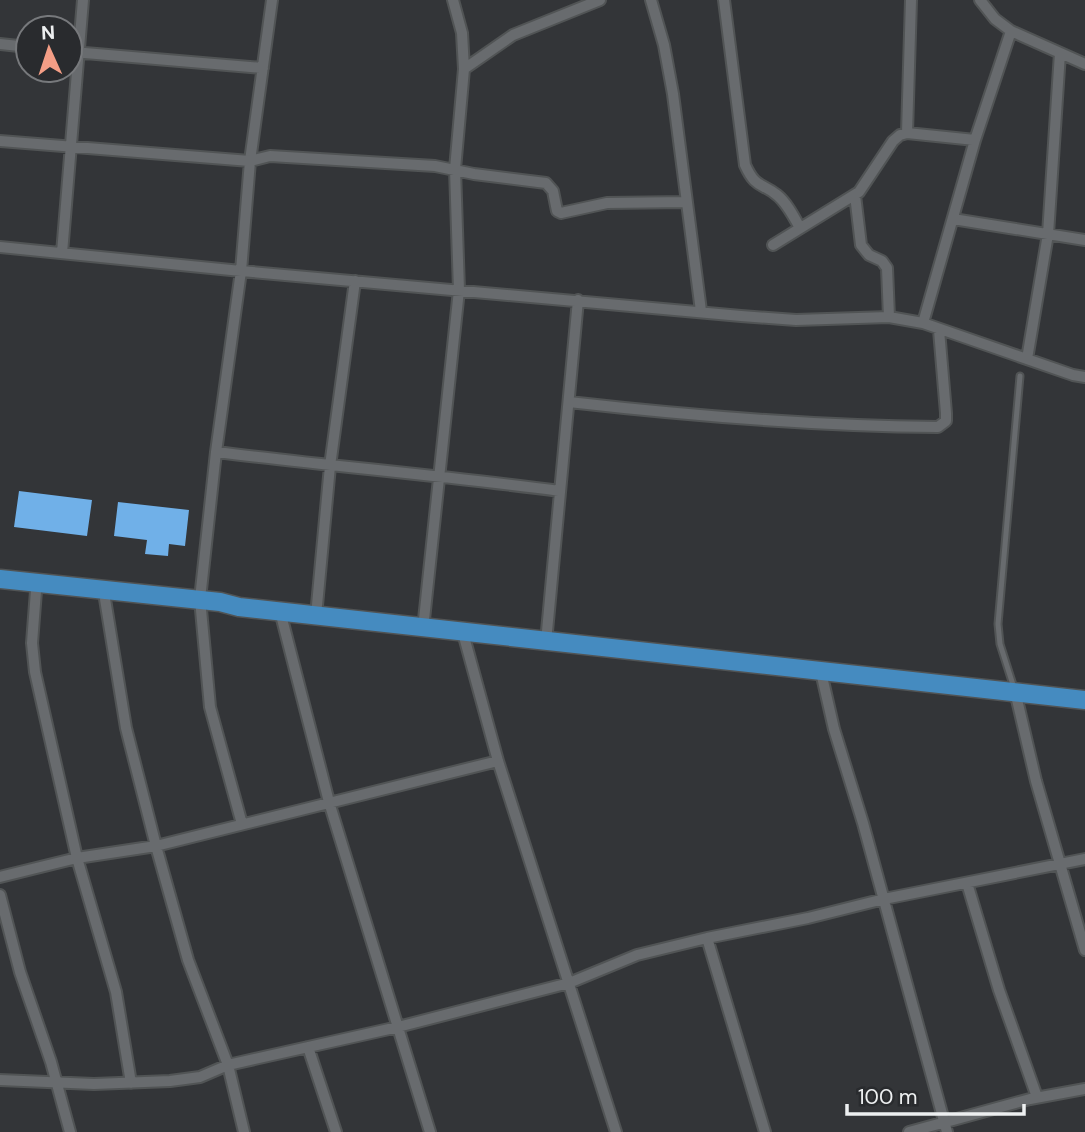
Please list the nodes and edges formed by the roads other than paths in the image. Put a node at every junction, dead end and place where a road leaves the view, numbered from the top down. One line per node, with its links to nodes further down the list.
1 (272, 0): 12 (street)
2 (453, 0): 13 (street)
3 (600, 0): 13 (street)
4 (651, 0): 22 (street)
5 (724, 0): 24 (street)
6 (911, 0): 15 (street)
7 (980, 0): 8 (street)
8 (1011, 31): 10 (street); 16 (street)
9 (84, 53): 12 (street)
10 (1060, 53): 11 (street); 25 (street)
11 (1085, 64)
12 (263, 68): 19 (street)
13 (464, 69): 20 (street)
14 (73, 84): 18 (street)
15 (906, 133): 16 (street); 21 (street)
16 (975, 140): 23 (street)
17 (0, 141): 18 (street)
18 (70, 146): 19 (street); 29 (street)
19 (250, 161): 20 (street); 30 (street)
20 (455, 169): 22 (street); 32 (street)
21 (855, 195): 24 (street); 35 (street)
22 (686, 202): 34 (street)
23 (953, 219): 25 (street); 36 (street)
24 (800, 228): 27 (street)
25 (1048, 234): 26 (street); 38 (street)
26 (1085, 240)
27 (773, 245)
28 (0, 247): 29 (street)
29 (62, 253): 30 (street)
30 (241, 271): 31 (street); 42 (street)
31 (355, 281): 32 (street); 43 (street)
32 (459, 290): 33 (street); 44 (street)
33 (578, 300): 34 (street); 41 (street)
34 (702, 311): 35 (street)
35 (889, 317): 36 (street)
36 (923, 323): 37 (street)
37 (939, 330): 38 (street); 41 (street)
38 (1027, 359): 40 (street)
39 (1020, 376): 57 (lane)
40 (1085, 377)
41 (569, 402): 45 (street)
42 (216, 452): 43 (street); 50 (street)
43 (330, 466): 44 (street); 52 (street)
44 (439, 476): 45 (street); 53 (street)
45 (560, 491): 55 (street)
46 (0, 579): 50 (main road)
47 (0, 588): 48 (main road)
48 (36, 591): 49 (main road); 63 (street)
49 (104, 599): 50 (main road); 62 (street)
50 (200, 605): 51 (main road); 61 (street)
51 (280, 611): 52 (main road); 60 (street)
52 (316, 616): 53 (main road)
53 (423, 629): 54 (main road)
54 (464, 634): 55 (main road); 59 (street)
55 (546, 642): 56 (main road)
56 (821, 672): 57 (main road); 69 (street)
57 (1015, 691): 58 (main road); 65 (street)
58 (1085, 700)
59 (498, 761): 60 (street); 72 (street)
60 (329, 802): 61 (street); 73 (street)
61 (242, 824): 62 (street)
62 (156, 846): 63 (street); 75 (street)
63 (77, 858): 66 (street); 77 (street)
64 (1085, 859): 65 (street)
65 (1060, 864): 67 (street); 71 (street)
66 (0, 877)
67 (967, 883): 69 (street); 80 (street)
68 (0, 895): 78 (street)
69 (884, 899): 70 (street); 81 (street)
70 (707, 938): 72 (street); 87 (street)
71 (1085, 950)
72 (569, 983): 73 (street); 86 (street)
73 (398, 1027): 74 (street); 85 (street)
74 (308, 1047): 75 (street); 84 (street)
75 (228, 1065): 77 (street); 83 (street)
76 (0, 1080): 78 (street)
77 (131, 1083): 78 (street)
78 (58, 1084): 82 (street)
79 (1085, 1089): 80 (street)
80 (1037, 1097): 81 (street)
81 (945, 1127): 88 (street)
82 (71, 1132)
83 (244, 1132)
84 (337, 1132)
85 (430, 1132)
86 (616, 1132)
87 (765, 1132)
88 (909, 1132)

